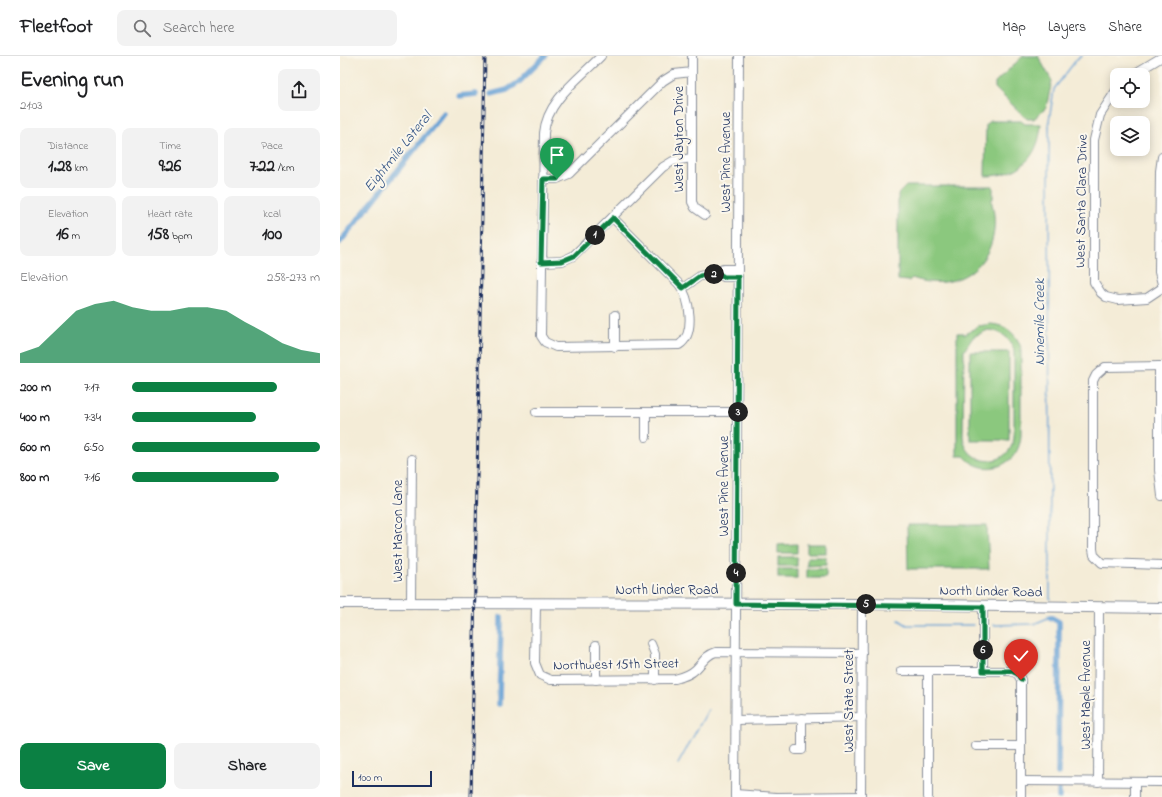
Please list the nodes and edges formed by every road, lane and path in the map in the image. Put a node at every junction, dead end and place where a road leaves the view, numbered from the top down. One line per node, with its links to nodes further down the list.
1 (601, 56): 10 (street)
2 (692, 56): 6 (street, West Jayton Drive)
3 (739, 56): 14 (street, West Pine Avenue)
4 (1162, 57): 5 (street)
5 (1144, 68)
6 (692, 72): 9 (street, West Jayton Drive); 10 (street)
7 (1110, 100): 17 (street, West Santa Clara Drive)
8 (1162, 157): 15 (street)
9 (692, 158): 11 (street, West Jayton Drive); 12 (street)
10 (543, 179): 13 (street)
11 (705, 215)
12 (613, 218): 13 (street); 16 (street)
13 (541, 262): 19 (street)
14 (738, 273): 16 (street); 23 (street, West Pine Avenue)
15 (1162, 284)
16 (683, 288): 19 (street)
17 (1162, 288)
18 (615, 315): 19 (street)
19 (615, 347)
20 (1161, 366): 26 (street); 27 (street)
21 (536, 412): 22 (street)
22 (646, 412): 23 (street); 24 (street)
23 (738, 412): 31 (street, West Pine Avenue)
24 (646, 437)
25 (412, 459): 29 (street, West Marcon Lane)
26 (1162, 491)
27 (1162, 565)
28 (340, 603): 29 (main road, North Linder Road)
29 (411, 603): 30 (main road, North Linder Road)
30 (536, 603): 31 (main road, North Linder Road); 43 (street, Northwest 15th Street)
31 (736, 604): 32 (main road, North Linder Road); 38 (street, West Pine Avenue)
32 (862, 604): 33 (main road, North Linder Road); 39 (street, West State Street)
33 (983, 607): 34 (main road, North Linder Road); 42 (street)
34 (1099, 608): 35 (main road, North Linder Road); 52 (street, West Maple Avenue)
35 (1162, 608)
36 (651, 644): 44 (street)
37 (596, 645): 43 (street)
38 (736, 652): 39 (street, Northwest 15th Street); 44 (street, Northwest 15th Street); 47 (street, West Pine Avenue)
39 (862, 653): 45 (street, West State Street)
40 (901, 671): 41 (street)
41 (928, 671): 42 (street); 58 (street)
42 (983, 671): 49 (street)
43 (596, 680): 44 (street, Northwest 15th Street)
44 (655, 680)
45 (862, 717): 46 (street); 56 (street, West State Street)
46 (802, 718): 47 (street); 50 (street)
47 (736, 720): 55 (street, West Pine Avenue)
48 (976, 746): 49 (street)
49 (1021, 746): 51 (street)
50 (796, 750)
51 (1021, 781): 52 (street); 59 (street)
52 (1098, 782): 53 (street)
53 (1135, 782): 54 (street); 60 (street)
54 (1162, 782)
55 (735, 795): 57 (street)
56 (861, 796): 57 (street)
57 (776, 797)
58 (928, 797)
59 (1021, 797)
60 (1135, 797)

